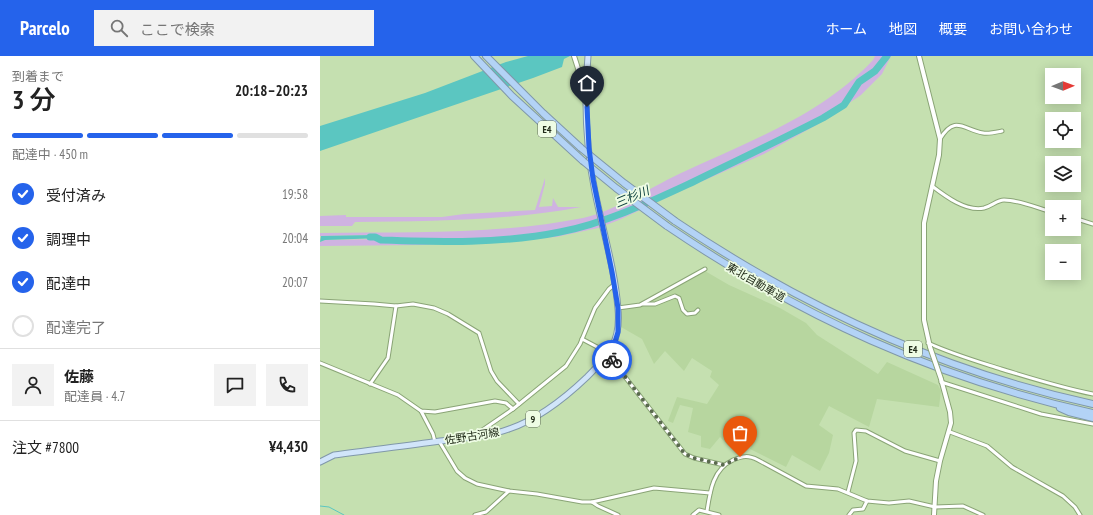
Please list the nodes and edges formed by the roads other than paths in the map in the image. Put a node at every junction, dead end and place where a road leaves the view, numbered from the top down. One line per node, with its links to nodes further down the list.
1 (474, 56): 27 (highway, 東北自動車道 / E4, bridge)
2 (574, 56): 6 (street)
3 (588, 56): 6 (main road, 佐野古河線 / 9)
4 (919, 56): 8 (street)
5 (488, 59): 29 (highway, 東北自動車道 / E4, bridge)
6 (587, 85): 14 (main road, 佐野古河線 / 9)
7 (1002, 131): 8 (street)
8 (940, 139): 9 (street)
9 (932, 186): 10 (street); 21 (street)
10 (1045, 210)
11 (1081, 220): 12 (street)
12 (1093, 224)
13 (705, 270): 16 (street)
14 (615, 284): 18 (main road, 佐野古河線 / 9); 20 (street)
15 (320, 301): 17 (street)
16 (640, 304): 18 (street); 19 (street)
17 (396, 306): 25 (street); 28 (street)
18 (618, 308): 22 (main road, 佐野古河線 / 9)
19 (698, 310)
20 (582, 339): 22 (street); 28 (street)
21 (929, 345): 24 (street, bridge); 26 (street)
22 (608, 355): 36 (main road, 佐野古河線 / 9); 40 (street)
23 (320, 363): 25 (street)
24 (941, 381): 34 (street); 35 (street)
25 (370, 384): 31 (street)
26 (1093, 394)
27 (1049, 403): 32 (highway, 東北自動車道 / E4); 33 (highway)
28 (519, 404): 30 (street)
29 (1093, 404)
30 (513, 409): 31 (street); 36 (street)
31 (422, 411): 37 (street)
32 (1093, 413)
33 (1093, 418)
34 (1093, 424)
35 (950, 432): 38 (street); 55 (street)
36 (477, 437): 37 (main road, 佐野古河線 / 9)
37 (437, 442): 39 (main road, 佐野古河線 / 9); 41 (street)
38 (940, 461): 42 (street); 46 (street)
39 (320, 462)
40 (724, 465): 42 (street); 43 (street)
41 (509, 491): 45 (street); 48 (street)
42 (848, 492): 44 (street)
43 (710, 493): 45 (street); 47 (street)
44 (866, 500): 46 (street); 52 (street)
45 (592, 502): 49 (street)
46 (935, 507): 53 (street); 54 (street)
47 (707, 511): 50 (street); 51 (street)
48 (475, 515)
49 (618, 515)
50 (693, 515)
51 (719, 515)
52 (849, 515)
53 (934, 515)
54 (983, 515)
55 (1080, 515)

